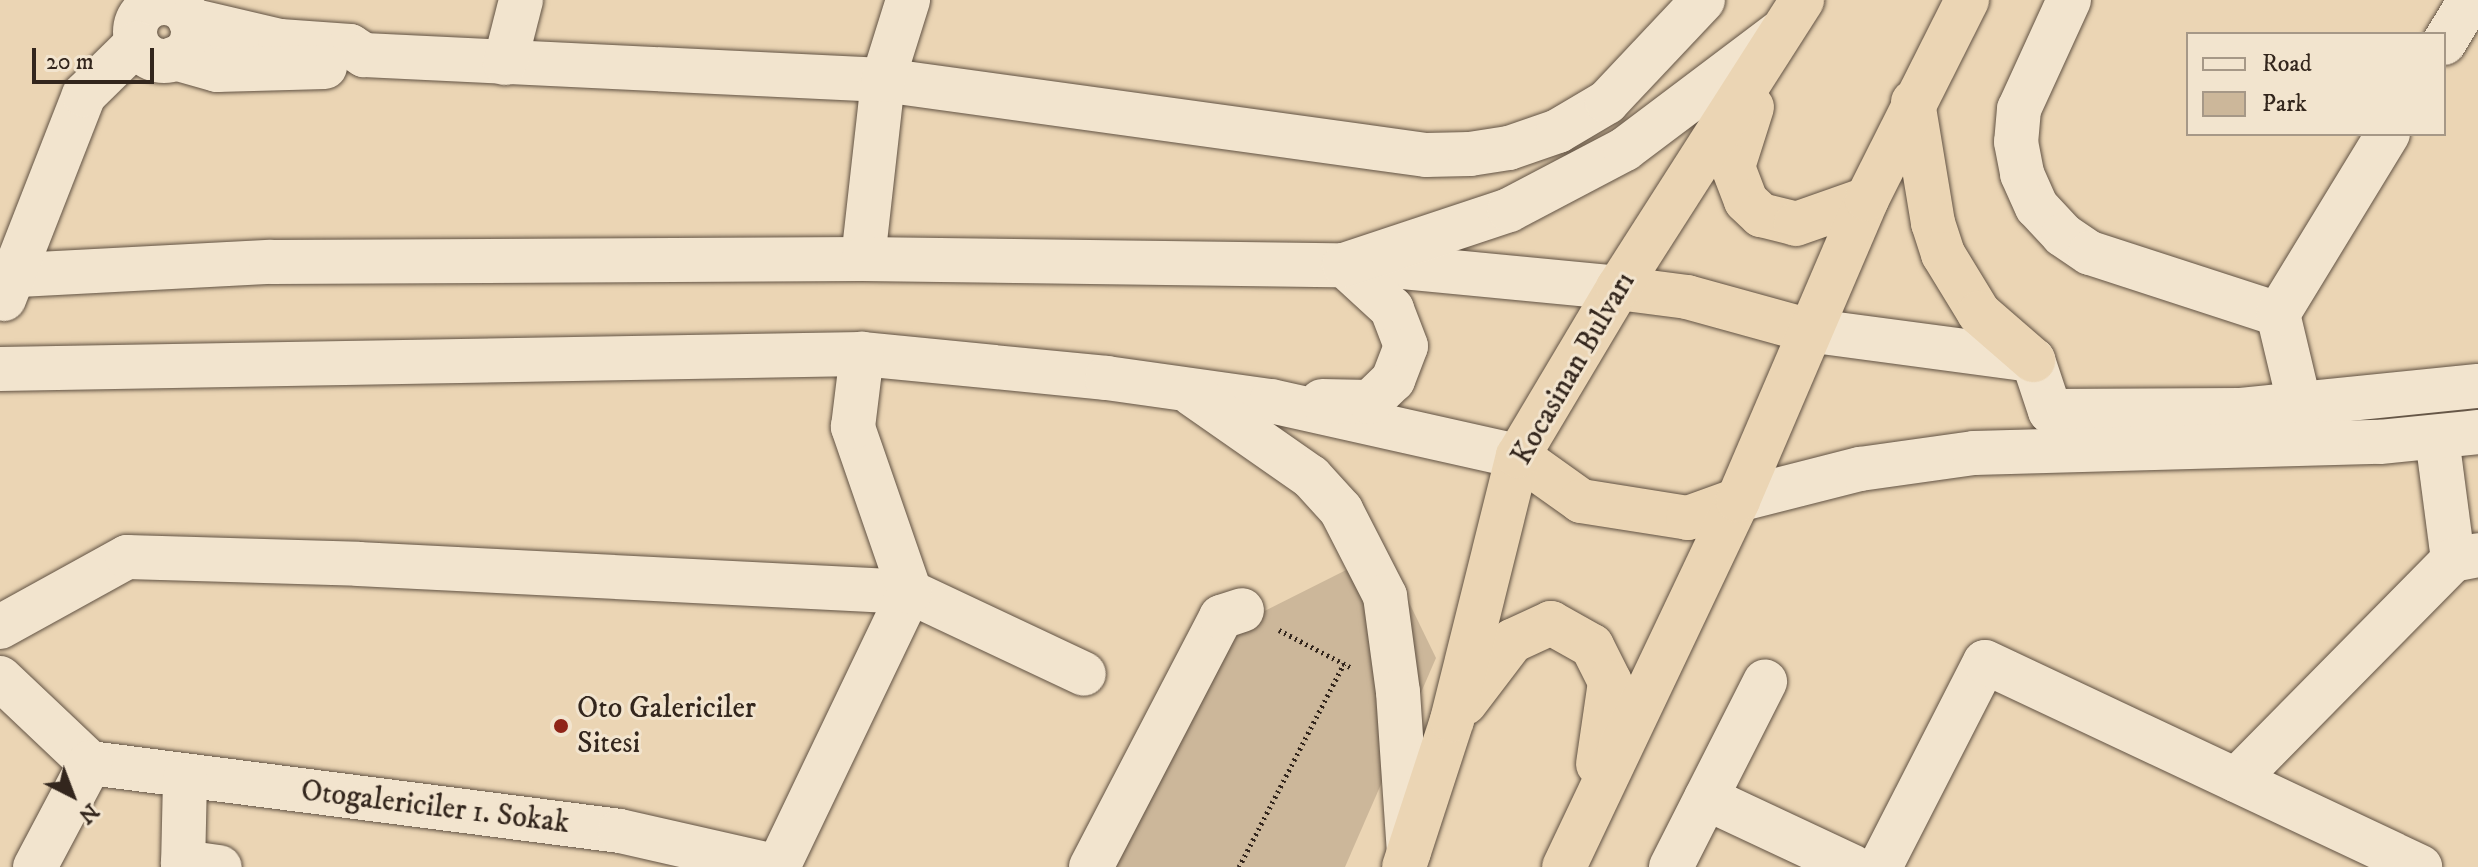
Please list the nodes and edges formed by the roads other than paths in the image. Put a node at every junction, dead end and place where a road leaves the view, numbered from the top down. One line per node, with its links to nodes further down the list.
1 (521, 0): 10 (street)
2 (908, 0): 11 (street)
3 (1703, 0): 11 (street)
4 (1967, 0): 12 (highway)
5 (2069, 0): 19 (street)
6 (2470, 0): 9 (street)
7 (1792, 15): 14 (highway); 16 (street); 18 (highway, Kocasinan Bulvarı)
8 (158, 21): 10 (street); 17 (street)
9 (2446, 40)
10 (505, 63): 11 (street)
11 (883, 80): 15 (street)
12 (1913, 102): 14 (highway); 22 (highway)
13 (2387, 136): 19 (street)
14 (1867, 199): 20 (highway)
15 (863, 259): 16 (street); 17 (street)
16 (1344, 265): 18 (street); 26 (street)
17 (5, 286)
18 (1618, 288): 20 (highway); 29 (highway, Kocasinan Bulvarı)
19 (2278, 314): 27 (street)
20 (1807, 330): 22 (street); 30 (highway)
21 (862, 354): 23 (street); 25 (street); 32 (street)
22 (2033, 360): 27 (street)
23 (0, 369)
24 (2478, 386): 27 (street)
25 (1183, 388): 26 (street); 45 (street)
26 (1271, 401): 29 (street)
27 (2300, 406)
28 (2457, 435): 30 (street); 31 (street)
29 (1518, 456): 30 (highway); 38 (highway, Kocasinan Bulvarı)
30 (1738, 500): 43 (highway)
31 (2466, 558): 41 (street)
32 (910, 592): 34 (street); 35 (street); 48 (street)
33 (1242, 610): 49 (street)
34 (0, 627)
35 (1084, 674)
36 (0, 678): 39 (street)
37 (1765, 682): 42 (street)
38 (1452, 720): 43 (highway); 45 (highway, Kocasinan Bulvarı)
39 (90, 763): 40 (street, Otogalericiler 1. Sokak); 47 (street)
40 (185, 777): 44 (street, Otogalericiler 1. Sokak); 46 (street)
41 (2236, 780): 53 (street); 54 (street)
42 (1706, 798): 51 (street); 52 (street)
43 (1591, 810): 50 (highway)
44 (611, 849): 48 (street, Otogalericiler 1. Sokak)
45 (1407, 860)
46 (195, 865)
47 (35, 867)
48 (778, 867)
49 (1091, 867)
50 (1564, 867)
51 (1671, 867)
52 (1853, 867)
53 (1880, 867)
54 (2420, 867)

